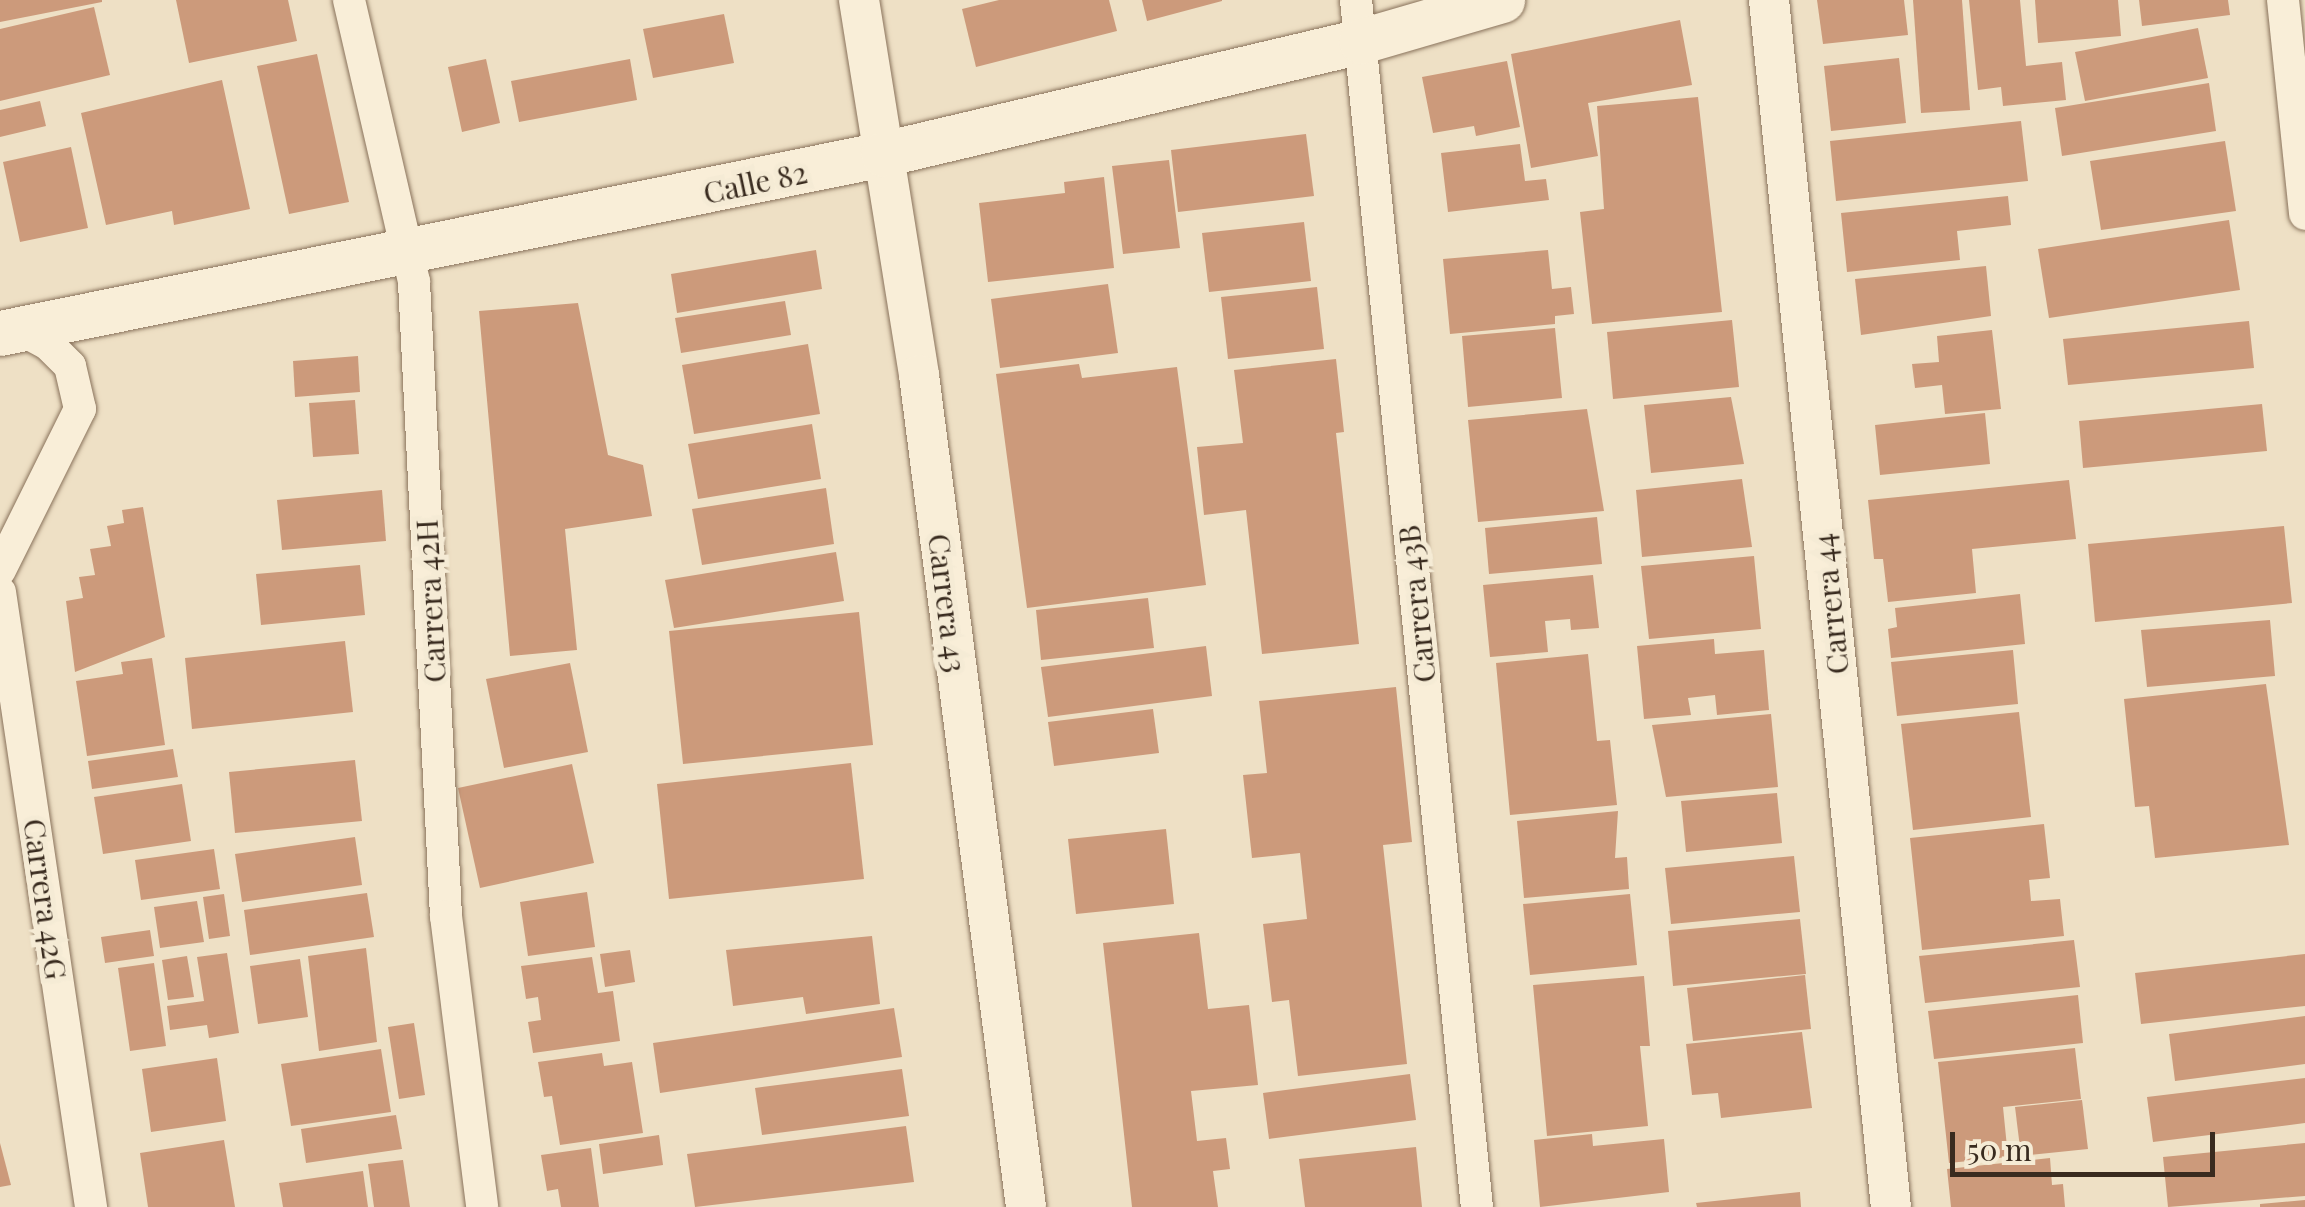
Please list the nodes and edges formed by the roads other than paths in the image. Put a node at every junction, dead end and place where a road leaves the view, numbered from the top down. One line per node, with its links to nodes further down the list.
1 (349, 0): 9 (street, Carrera 42H)
2 (859, 0): 7 (street, Carrera 43)
3 (1502, 0): 6 (main road, Calle 82)
4 (1770, 0): 17 (street, Carrera 44)
5 (2284, 0): 8 (street)
6 (1359, 20): 7 (main road, Calle 82); 16 (street, Carrera 43B)
7 (883, 154): 9 (main road, Calle 82); 15 (street, Carrera 43)
8 (2305, 214)
9 (410, 249): 10 (main road, Calle 82); 14 (street, Carrera 42H)
10 (10, 331): 11 (street)
11 (0, 570)
12 (0, 592): 13 (street, Carrera 42G)
13 (90, 1207)
14 (482, 1207)
15 (1026, 1207)
16 (1477, 1207)
17 (1890, 1207)

